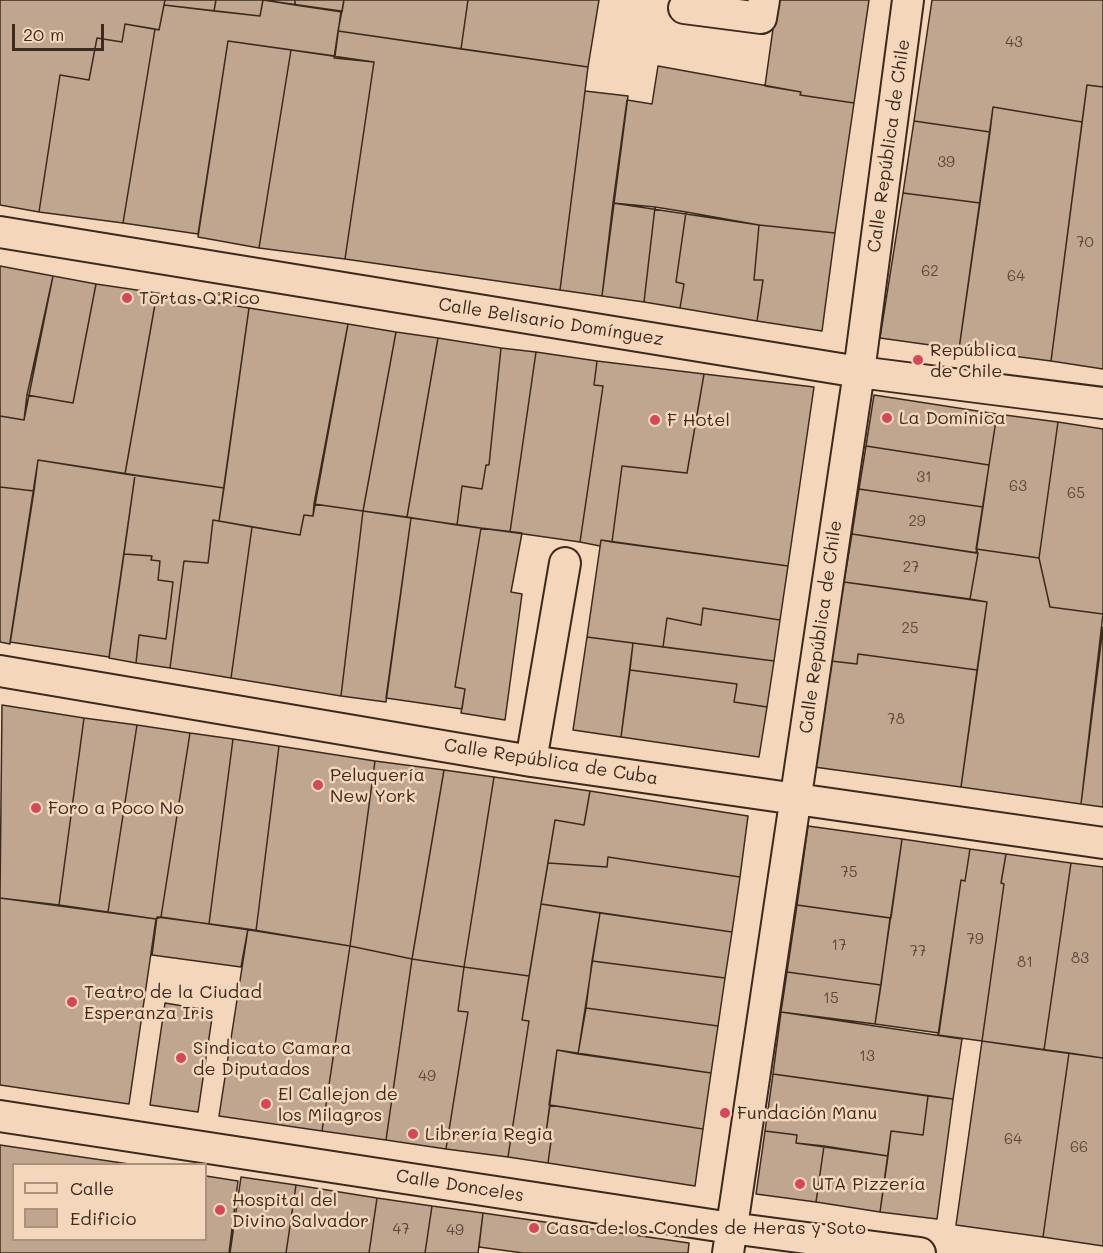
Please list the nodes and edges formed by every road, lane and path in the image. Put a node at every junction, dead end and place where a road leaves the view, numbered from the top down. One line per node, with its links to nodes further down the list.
1 (764, 0): 3 (street)
2 (908, 0): 5 (street, Calle República de Chile)
3 (684, 8)
4 (0, 232): 5 (street, Calle Belisario Domínguez)
5 (859, 372): 6 (street, Calle Belisario Domínguez); 10 (street, Calle República de Chile)
6 (1103, 403)
7 (566, 563): 9 (street)
8 (0, 670): 9 (street, Calle República de Cuba)
9 (531, 761): 10 (street, Calle República de Cuba)
10 (796, 799): 11 (street, Calle República de Cuba); 13 (street, Calle República de Chile)
11 (1103, 843)
12 (0, 1116): 13 (street, Calle Donceles)
13 (730, 1240): 14 (street, Calle Donceles)
14 (920, 1253)

